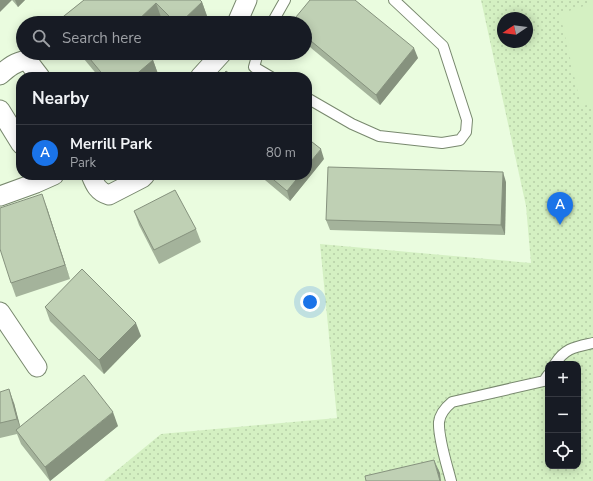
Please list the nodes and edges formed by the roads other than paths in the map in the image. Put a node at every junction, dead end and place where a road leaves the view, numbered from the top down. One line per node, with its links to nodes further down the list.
1 (247, 0): 4 (street)
2 (285, 0): 5 (lane)
3 (394, 0): 14 (lane)
4 (240, 16)
5 (276, 16)
6 (27, 60): 13 (street)
7 (27, 60): 10 (street)
8 (216, 60): 11 (street)
9 (256, 60): 12 (lane)
10 (36, 72)
11 (205, 72)
12 (262, 72)
13 (0, 75)
14 (312, 101)
15 (0, 110): 16 (street)
16 (16, 132)
17 (39, 180): 20 (street)
18 (93, 180): 19 (street)
19 (138, 180)
20 (0, 196)
21 (0, 312): 24 (street)
22 (593, 343): 23 (lane)
23 (557, 361)
24 (37, 366)
25 (545, 380): 26 (lane)
26 (451, 481)

